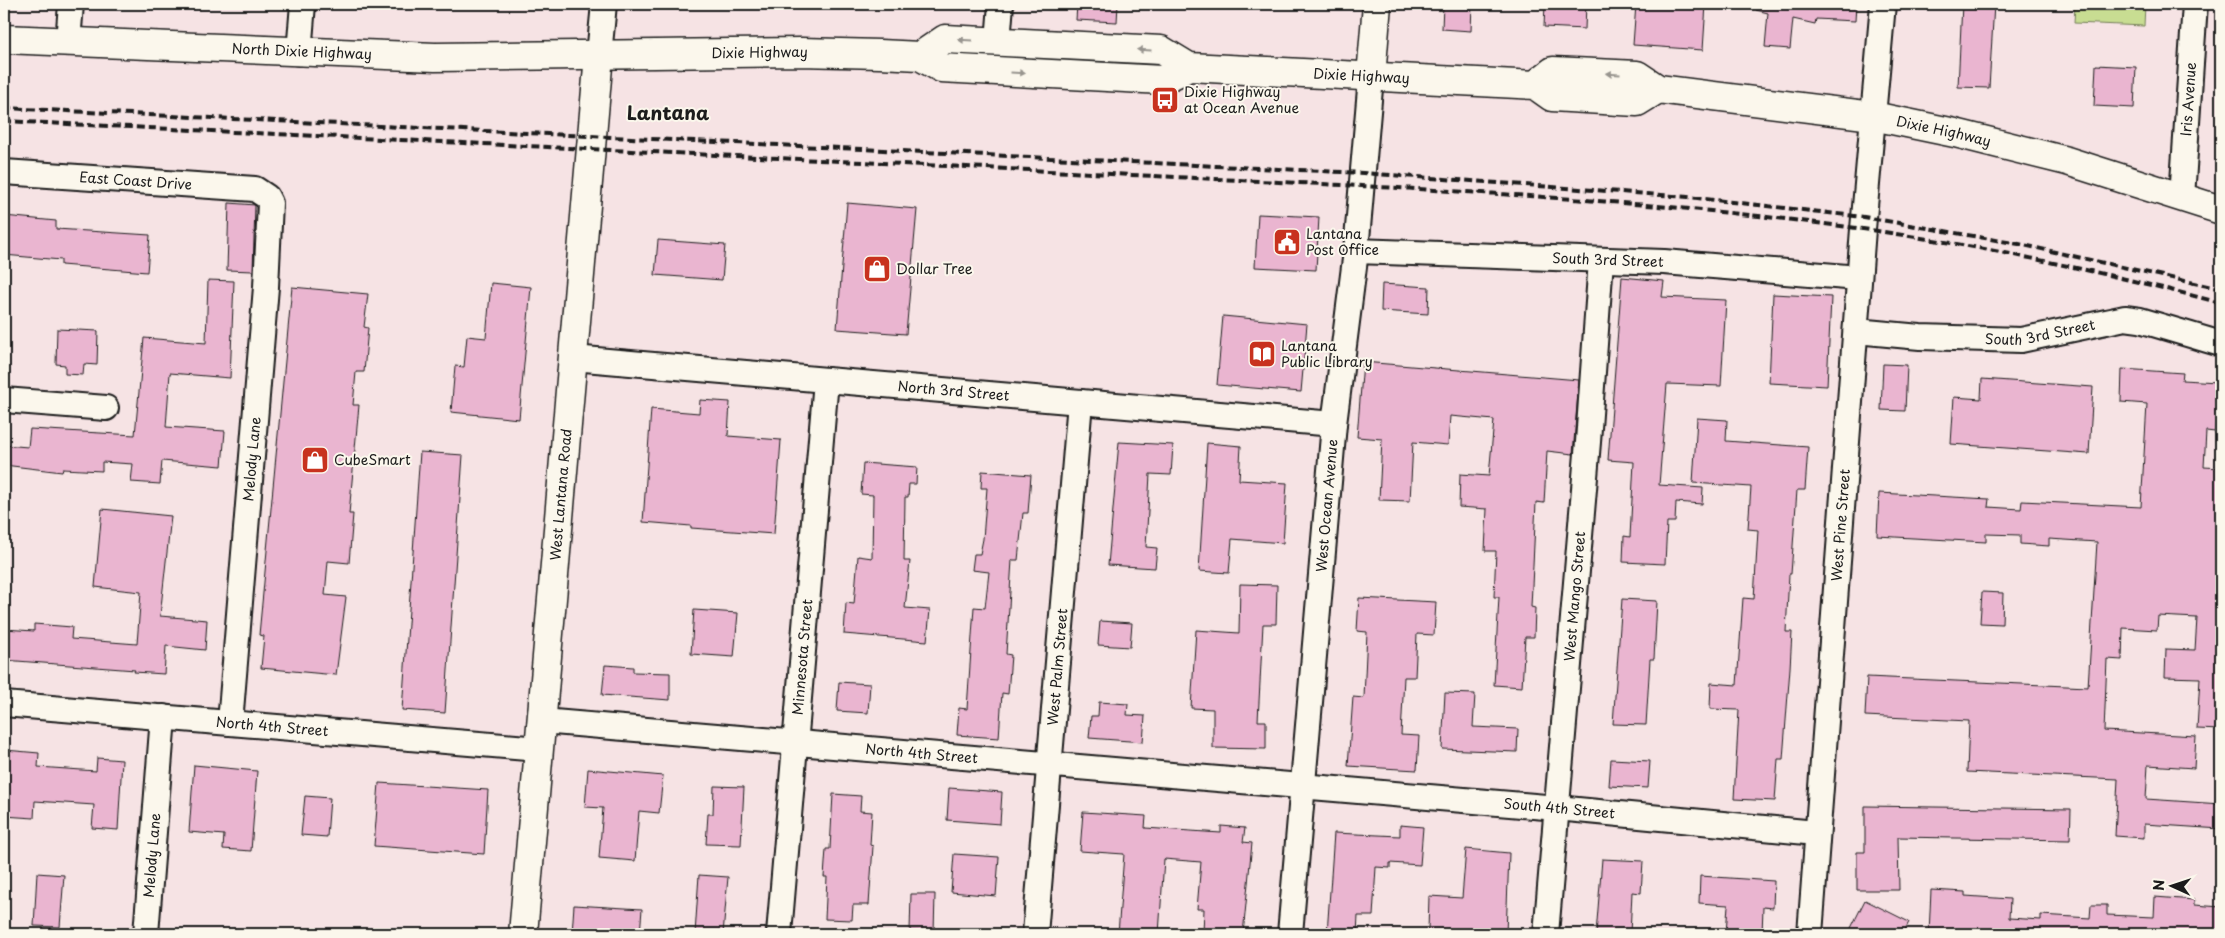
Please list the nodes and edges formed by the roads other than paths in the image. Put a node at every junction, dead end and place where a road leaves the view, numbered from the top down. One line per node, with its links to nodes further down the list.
1 (71, 4): 9 (street)
2 (303, 4): 11 (street)
3 (604, 4): 12 (street)
4 (1001, 4): 10 (street)
5 (1377, 4): 15 (main road)
6 (1883, 4): 16 (street, West Pine Street)
7 (2195, 4): 19 (street, Iris Avenue)
8 (4, 39): 9 (main road, North Dixie Highway)
9 (68, 42): 11 (main road, North Dixie Highway)
10 (998, 42): 13 (main road, Dixie Highway, one-way to 13); 14 (main road, Dixie Highway, one-way to 10)
11 (299, 53): 12 (main road, North Dixie Highway)
12 (599, 55): 13 (main road, Dixie Highway); 26 (main road, West Lantana Road)
13 (920, 56): 14 (main road, Dixie Highway, one-way to 14)
14 (1189, 66): 15 (main road, Dixie Highway)
15 (1371, 77): 16 (main road, Dixie Highway); 21 (street, West Ocean Avenue)
16 (1874, 116): 19 (main road, Dixie Highway); 23 (street, West Pine Street)
17 (4, 172): 18 (street, East Coast Drive)
18 (267, 197): 35 (street, Melody Lane)
19 (2182, 197): 20 (main road, Dixie Highway)
20 (2221, 210)
21 (1356, 251): 22 (street, South 3rd Street); 31 (street, West Ocean Avenue)
22 (1601, 260): 23 (street, South 3rd Street); 40 (street, West Mango Street)
23 (1859, 278): 24 (street, West Pine Street)
24 (1856, 331): 25 (street, South 3rd Street); 41 (street, West Pine Street)
25 (2221, 344)
26 (573, 358): 27 (street, North 3rd Street); 34 (main road, West Lantana Road)
27 (826, 380): 29 (street, North 3rd Street); 36 (street, Minnesota Street)
28 (4, 400): 30 (street)
29 (1080, 402): 31 (street, North 3rd Street); 38 (street, West Palm Street)
30 (106, 408)
31 (1334, 424): 39 (street, West Ocean Avenue)
32 (4, 704): 33 (street, North 4th Street)
33 (163, 717): 35 (street, North 4th Street); 42 (street, Melody Lane)
34 (542, 721): 36 (street, North 4th Street); 37 (main road, West Lantana Road)
35 (230, 723): 37 (street, North 4th Street)
36 (796, 743): 38 (street, North 4th Street); 44 (street, Minnesota Street)
37 (539, 749): 43 (main road, West Lantana Road)
38 (1049, 765): 39 (street, North 4th Street); 45 (street, West Palm Street)
39 (1303, 786): 40 (street, South 4th Street); 46 (street, West Ocean Avenue)
40 (1557, 808): 41 (street, South 4th Street); 47 (street, West Mango Street)
41 (1816, 833): 48 (street, West Pine Street)
42 (146, 934)
43 (523, 934)
44 (779, 934)
45 (1035, 934)
46 (1290, 934)
47 (1546, 934)
48 (1810, 934)

